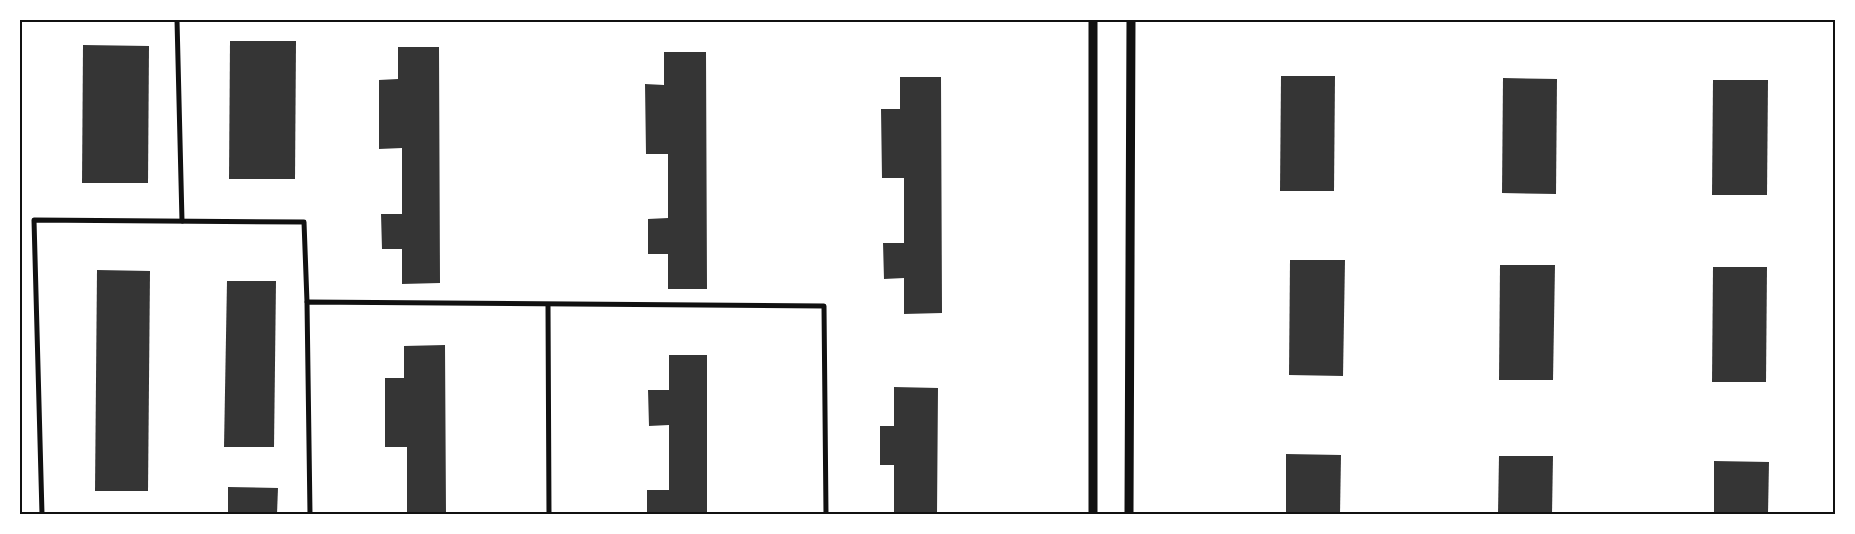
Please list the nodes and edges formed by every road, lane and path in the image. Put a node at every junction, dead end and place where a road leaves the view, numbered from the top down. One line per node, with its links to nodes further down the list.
1 (177, 20): 4 (street)
2 (1093, 20): 11 (street)
3 (1131, 20): 12 (street)
4 (182, 221): 5 (street); 7 (street)
5 (307, 302): 6 (street); 8 (street)
6 (548, 305): 9 (street); 10 (street)
7 (42, 514)
8 (310, 514)
9 (549, 514)
10 (826, 514)
11 (1093, 514)
12 (1129, 514)

